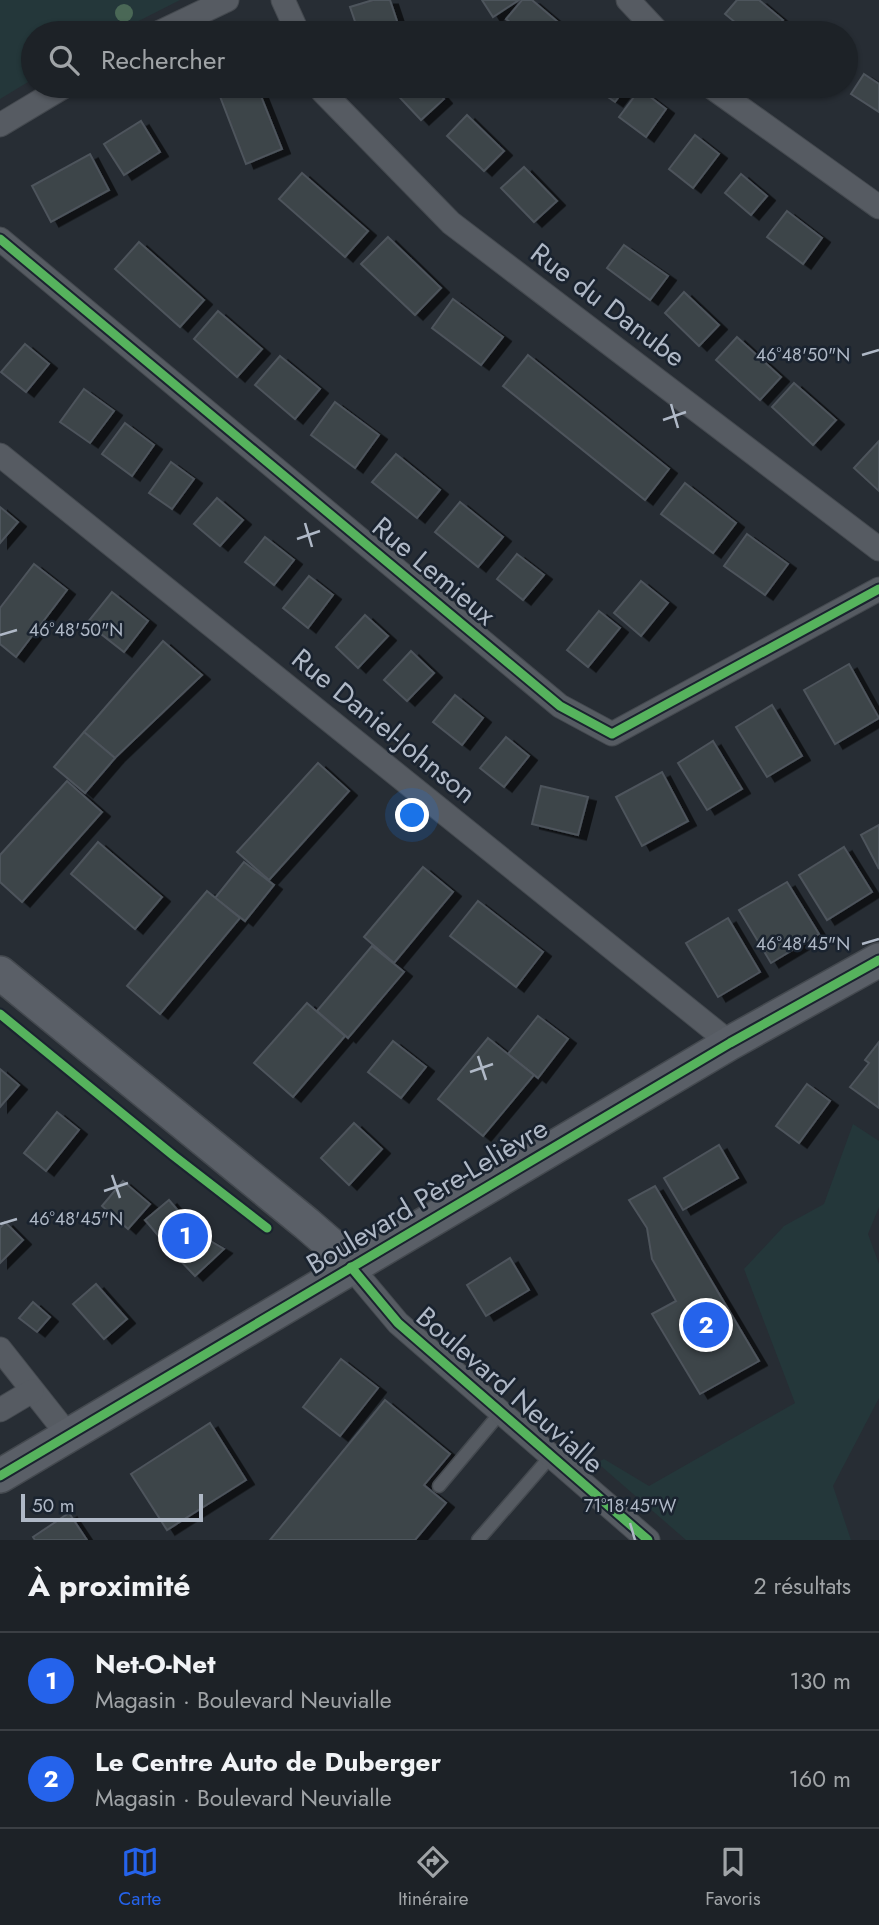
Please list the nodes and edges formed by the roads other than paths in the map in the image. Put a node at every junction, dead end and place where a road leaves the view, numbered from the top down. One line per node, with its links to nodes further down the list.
1 (227, 0): 4 (street)
2 (283, 0): 5 (street)
3 (628, 0): 6 (street)
4 (183, 21)
5 (293, 21)
6 (648, 21)
7 (45, 98): 10 (street)
8 (329, 98): 14 (street, Rue du Danube)
9 (727, 98): 11 (street)
10 (0, 125)
11 (879, 206)
12 (0, 239): 15 (street, Rue Lemieux)
13 (0, 455): 18 (street, Rue Daniel-Johnson)
14 (879, 549)
15 (879, 589)
16 (879, 960): 18 (main road, Boulevard Père-Lelièvre)
17 (0, 972): 19 (main road, Boulevard Neuvialle)
18 (730, 1043): 19 (main road, Boulevard Père-Lelièvre)
19 (351, 1267): 23 (street, Boulevard Neuvialle); 24 (main road, Boulevard Père-Lelièvre)
20 (0, 1349): 21 (street)
21 (32, 1391): 22 (street); 24 (street)
22 (0, 1410)
23 (500, 1412): 25 (street, Boulevard Neuvialle); 27 (lane)
24 (68, 1435): 26 (main road, Boulevard Père-Lelièvre)
25 (551, 1456): 28 (lane); 29 (street, Boulevard Neuvialle)
26 (0, 1476)
27 (439, 1486)
28 (478, 1540)
29 (648, 1540)

